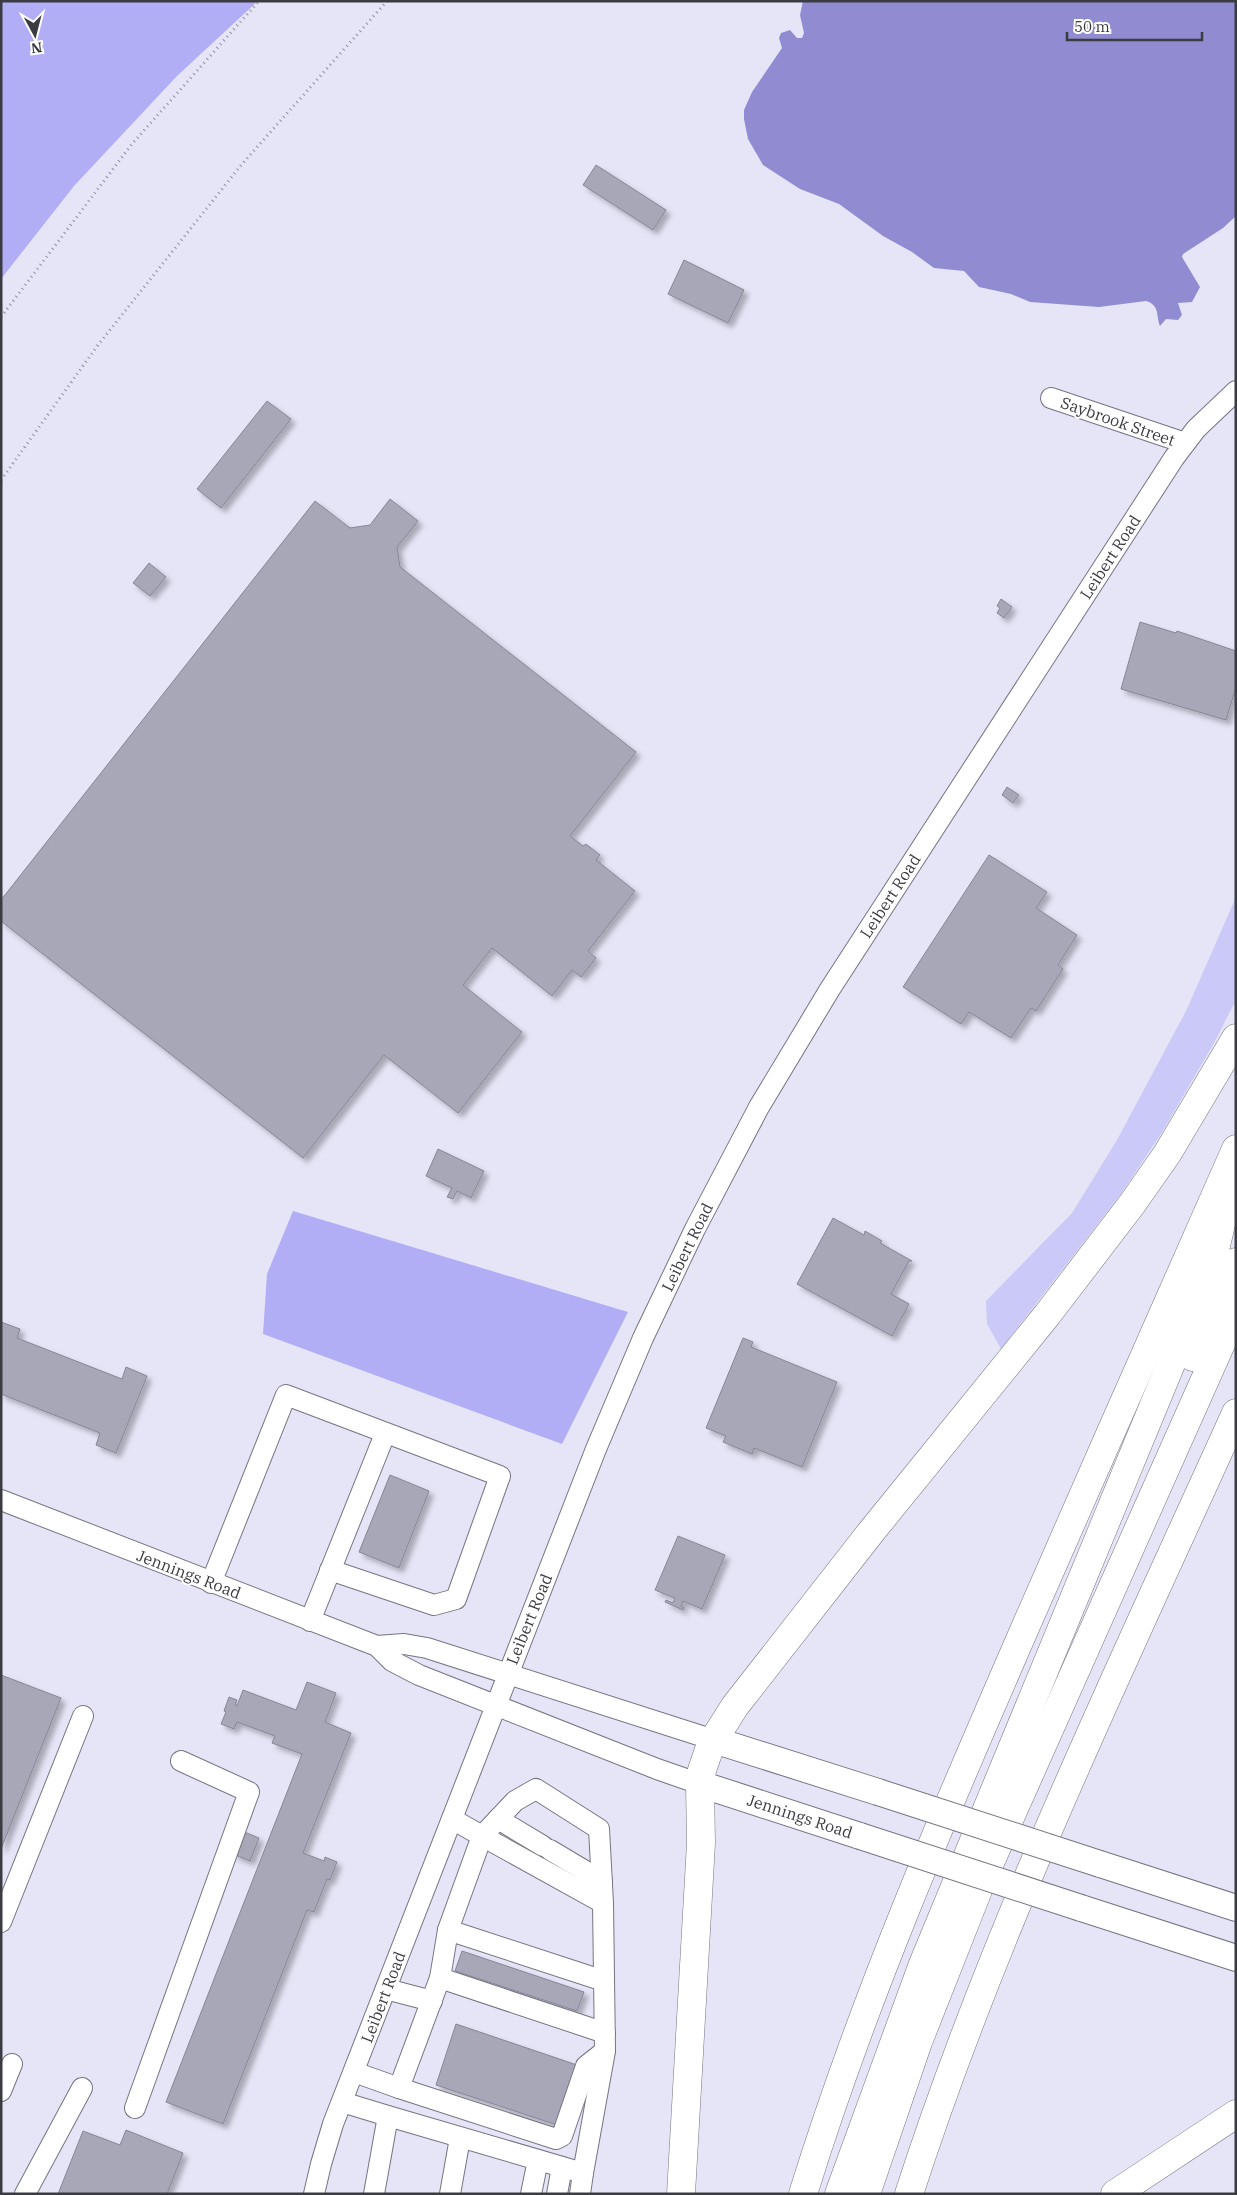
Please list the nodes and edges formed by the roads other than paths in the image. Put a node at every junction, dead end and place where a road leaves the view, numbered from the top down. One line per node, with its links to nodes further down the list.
1 (1236, 391): 3 (street, Leibert Road)
2 (1051, 398): 3 (street, Saybrook Street)
3 (1185, 443): 15 (street, Leibert Road)
4 (1236, 1038): 19 (highway)
5 (1235, 1151): 18 (highway); 60 (highway)
6 (1236, 1262): 18 (highway)
7 (1236, 1310): 62 (highway)
8 (1236, 1413): 47 (highway)
9 (385, 1434): 11 (street); 11 (street); 12 (street)
10 (1, 1500): 12 (street, Jennings Road)
11 (330, 1570): 13 (street)
12 (211, 1583): 13 (street, Jennings Road)
13 (310, 1621): 14 (street, Jennings Road)
14 (377, 1646): 15 (street, Jennings Road); 16 (street, Jennings Road)
15 (508, 1674): 16 (street, Leibert Road); 19 (street, Jennings Road)
16 (495, 1705): 21 (street, Jennings Road); 22 (street, Leibert Road)
17 (82, 1716): 28 (street)
18 (1024, 1718): 61 (highway)
19 (714, 1740): 21 (highway); 27 (main road, Jennings Road, bridge)
20 (181, 1761): 42 (street)
21 (700, 1784): 30 (main road, Jennings Road, bridge); 59 (highway)
22 (452, 1819): 24 (street); 33 (street, Leibert Road)
23 (498, 1819): 24 (street); 25 (street); 25 (street)
24 (482, 1836): 26 (street); 29 (street)
25 (602, 1881): 26 (street)
26 (603, 1903): 32 (street)
27 (1236, 1908)
28 (1, 1922)
29 (448, 1930): 31 (street); 32 (street)
30 (1236, 1958)
31 (440, 1978): 34 (street); 35 (street)
32 (604, 1981): 35 (street)
33 (386, 1989): 34 (street); 37 (street, Leibert Road)
34 (432, 2001): 39 (street)
35 (605, 2042): 45 (street); 51 (street)
36 (12, 2064): 40 (street)
37 (354, 2072): 39 (street); 41 (street, Leibert Road)
38 (82, 2088): 52 (street)
39 (399, 2088): 45 (street)
40 (1, 2091)
41 (342, 2102): 44 (street); 53 (street, Leibert Road)
42 (135, 2108)
43 (1236, 2114): 65 (highway)
44 (388, 2116): 46 (street); 54 (street)
45 (492, 2119): 48 (street)
46 (460, 2138): 48 (street); 55 (street)
47 (926, 2143): 63 (highway); 64 (highway)
48 (485, 2145): 49 (street)
49 (538, 2160): 50 (street); 56 (street)
50 (562, 2167): 51 (street); 57 (street)
51 (584, 2173): 58 (street)
52 (25, 2194)
53 (314, 2194)
54 (374, 2194)
55 (450, 2194)
56 (531, 2194)
57 (557, 2194)
58 (580, 2194)
59 (681, 2194)
60 (803, 2194)
61 (839, 2194)
62 (866, 2194)
63 (897, 2194)
64 (909, 2194)
65 (1115, 2194)

